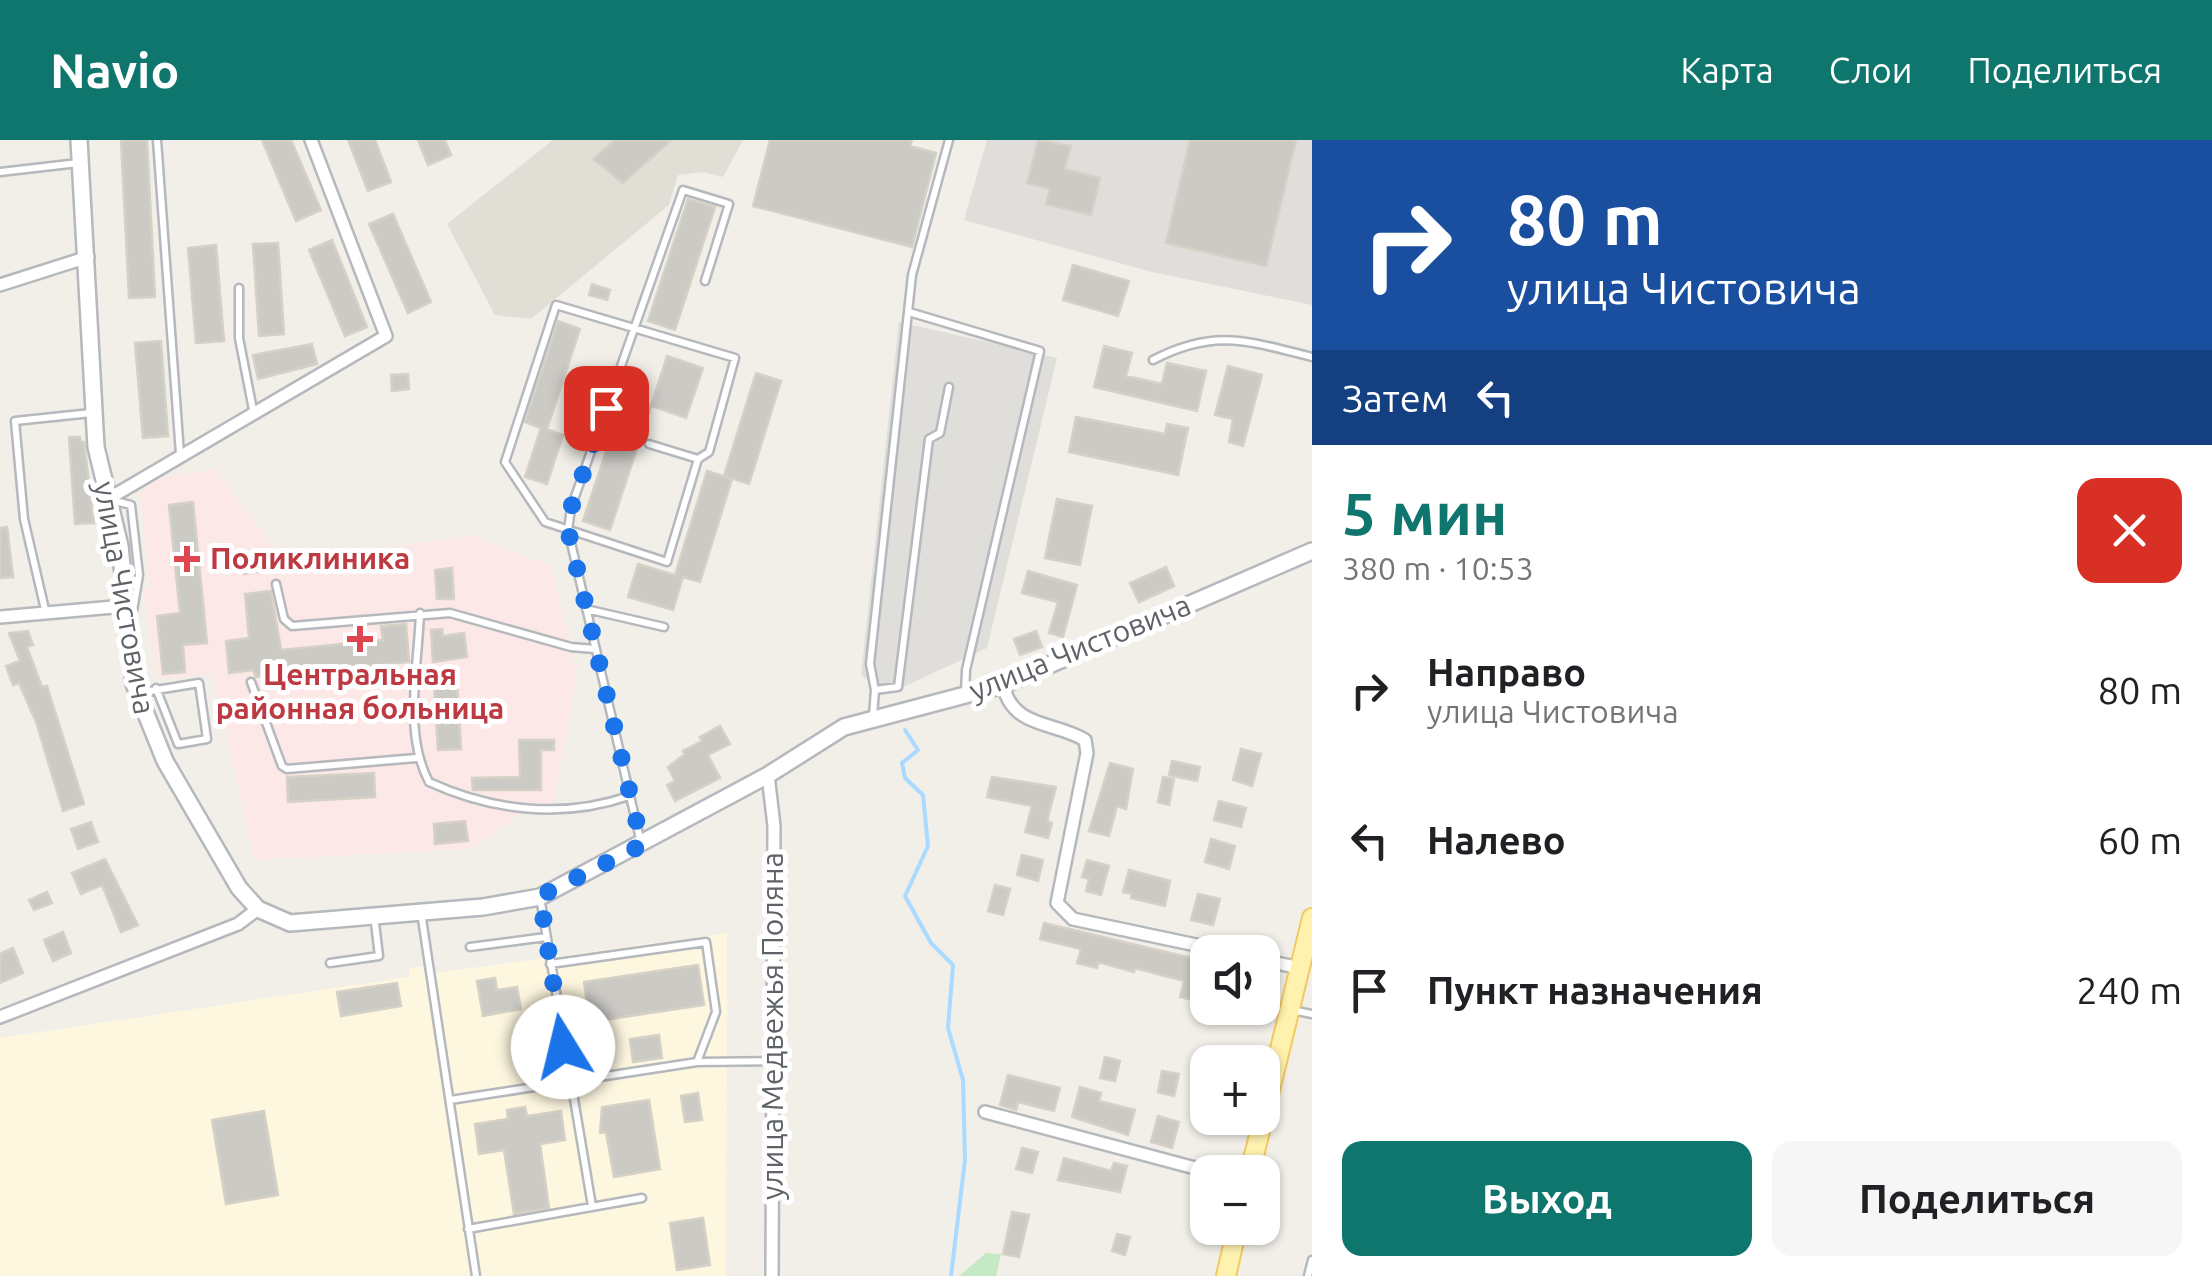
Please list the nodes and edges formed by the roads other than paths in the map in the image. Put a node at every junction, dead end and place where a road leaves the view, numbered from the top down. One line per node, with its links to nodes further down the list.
1 (79, 140): 5 (street, улица Чистовича)
2 (157, 140): 19 (lane)
3 (310, 140): 16 (street)
4 (949, 140): 11 (lane)
5 (81, 163): 6 (lane); 7 (street, улица Чистовича)
6 (0, 172)
7 (88, 257): 9 (street); 21 (street, улица Чистовича)
8 (705, 280): 12 (lane)
9 (0, 285)
10 (240, 288): 16 (lane)
11 (909, 312): 36 (lane); 38 (lane)
12 (633, 331): 20 (lane); 22 (lane); 22 (lane)
13 (1312, 356): 14 (lane)
14 (1153, 360)
15 (948, 386): 36 (lane)
16 (253, 410): 19 (street)
17 (91, 413): 28 (lane)
18 (650, 444): 20 (lane)
19 (180, 454): 21 (street)
20 (698, 459): 22 (lane)
21 (108, 499): 25 (street, улица Чистовича); 31 (lane)
22 (568, 530): 26 (lane)
23 (1312, 551): 34 (street, улица Чистовича)
24 (276, 584): 27 (lane)
25 (125, 606): 28 (street); 31 (street, улица Чистовича)
26 (586, 608): 30 (lane); 32 (lane)
27 (420, 614): 32 (lane); 40 (lane)
28 (46, 615): 29 (street)
29 (0, 618)
30 (664, 627)
31 (129, 632): 37 (street, улица Чистовича)
32 (595, 648): 42 (lane)
33 (252, 682): 40 (lane)
34 (1003, 686): 38 (street, улица Чистовича); 50 (street)
35 (156, 688): 35 (lane); 37 (lane)
36 (875, 690): 39 (lane)
37 (136, 693): 45 (street, улица Чистовича)
38 (965, 696): 39 (street, улица Чистовича)
39 (873, 717): 41 (street, улица Чистовича)
40 (416, 758): 42 (lane)
41 (768, 776): 43 (street, улица Чистовича); 59 (street, улица Медвежья Поляна)
42 (629, 796): 43 (lane)
43 (642, 845): 44 (street, улица Чистовича)
44 (540, 896): 46 (street, улица Чистовича); 49 (lane)
45 (258, 910): 47 (street, улица Чистовича); 58 (street)
46 (421, 911): 47 (street, улица Чистовича); 62 (lane)
47 (374, 914): 52 (lane)
48 (1312, 918): 55 (main road)
49 (546, 937): 51 (lane); 53 (lane)
50 (1190, 944)
51 (470, 948)
52 (330, 963)
53 (550, 964): 60 (lane); 61 (lane)
54 (1280, 964): 55 (street)
55 (1300, 968): 56 (main road)
56 (1291, 1009): 57 (lane); 64 (main road)
57 (1312, 1014)
58 (0, 1015)
59 (774, 1060): 60 (lane); 72 (street, улица Медвежья Поляна)
60 (697, 1062): 61 (lane)
61 (568, 1082): 62 (lane); 67 (lane)
62 (450, 1100): 68 (lane)
63 (985, 1112): 65 (street)
64 (1254, 1155)
65 (1190, 1167)
66 (642, 1198): 67 (lane)
67 (592, 1206): 68 (lane)
68 (468, 1228): 71 (lane)
69 (1233, 1245): 73 (main road)
70 (1312, 1260): 74 (lane)
71 (476, 1276)
72 (772, 1276)
73 (1226, 1276)
74 (1308, 1276)

